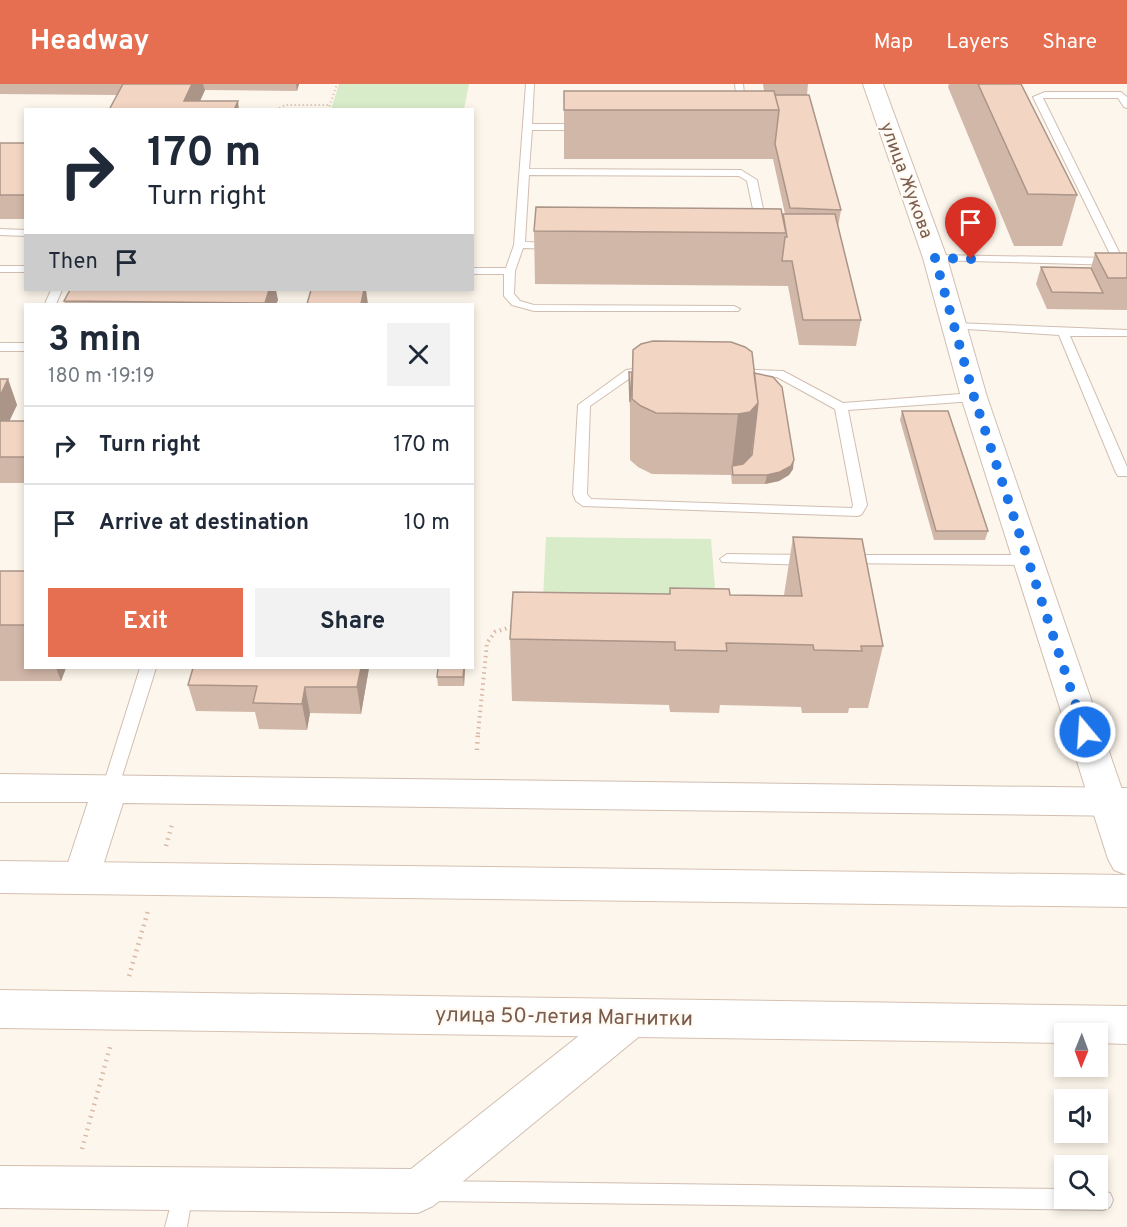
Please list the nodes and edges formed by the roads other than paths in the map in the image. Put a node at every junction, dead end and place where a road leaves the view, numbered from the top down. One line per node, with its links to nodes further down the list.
1 (530, 84): 7 (lane)
2 (739, 84): 6 (lane)
3 (873, 84): 15 (main road, улица Жукова)
4 (1124, 95): 5 (lane); 16 (lane)
5 (1127, 105)
6 (744, 120)
7 (528, 127): 8 (lane); 9 (lane)
8 (597, 128)
9 (524, 172): 12 (lane); 13 (lane)
10 (0, 232): 11 (lane)
11 (24, 233)
12 (764, 237)
13 (519, 246): 14 (lane); 20 (lane)
14 (566, 246)
15 (935, 258): 16 (lane); 22 (main road, улица Жукова)
16 (1123, 262)
17 (0, 269): 18 (lane)
18 (24, 270)
19 (474, 271): 20 (lane)
20 (510, 271): 21 (lane)
21 (734, 309)
22 (955, 326): 23 (lane); 29 (main road, улица Жукова)
23 (1063, 332): 24 (lane); 31 (lane)
24 (1127, 333)
25 (0, 347): 26 (lane)
26 (24, 347)
27 (662, 371): 30 (lane)
28 (717, 372): 30 (lane)
29 (974, 397): 30 (lane); 33 (main road, улица Жукова)
30 (841, 407)
31 (1123, 473)
32 (727, 560): 33 (lane)
33 (1028, 560): 37 (main road, улица Жукова)
34 (148, 669): 36 (lane)
35 (0, 788): 36 (street)
36 (110, 789): 37 (street); 40 (street)
37 (1118, 802): 38 (main road, улица Жукова)
38 (1127, 859)
39 (0, 877): 40 (main road)
40 (81, 878): 41 (main road)
41 (1127, 891)
42 (0, 1009): 43 (main road, улица 50-летия Магнитки)
43 (633, 1017): 44 (main road, улица 50-летия Магнитки); 46 (street)
44 (1127, 1025)
45 (0, 1187): 48 (street)
46 (418, 1191): 47 (lane); 48 (street)
47 (1054, 1199)
48 (180, 1208)

